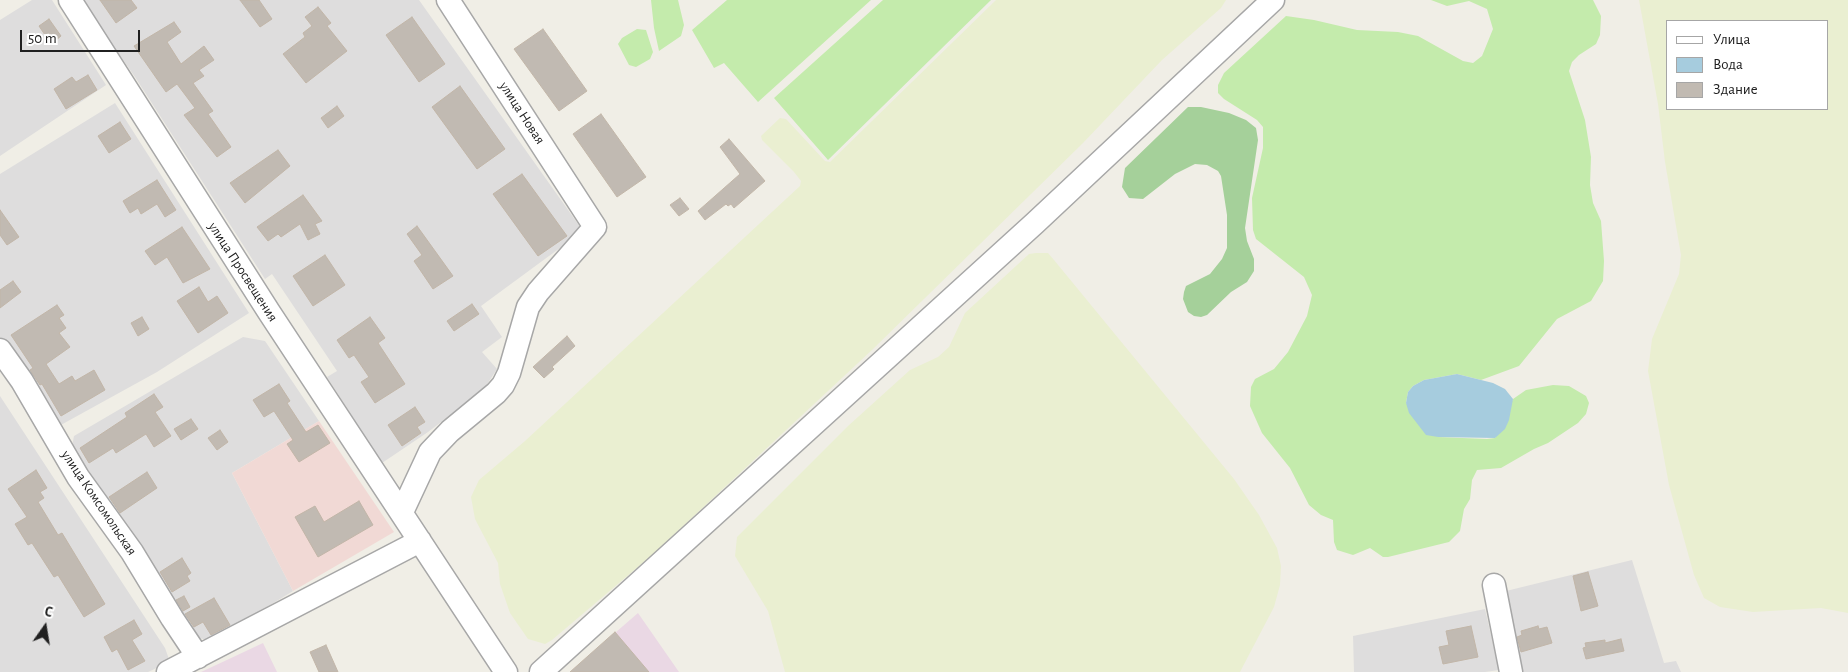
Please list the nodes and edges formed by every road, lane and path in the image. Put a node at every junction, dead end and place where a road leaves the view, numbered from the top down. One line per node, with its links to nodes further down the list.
1 (70, 0): 5 (street, улица Просвещения)
2 (448, 0): 5 (street, улица Новая)
3 (1273, 0): 11 (street)
4 (0, 350): 8 (street, улица Комсомольская)
5 (402, 512): 6 (street, улица Просвещения)
6 (420, 541): 8 (street); 10 (street, улица Просвещения)
7 (1494, 585): 12 (street)
8 (198, 657): 9 (street)
9 (168, 672)
10 (506, 672)
11 (541, 672)
12 (1511, 672)

